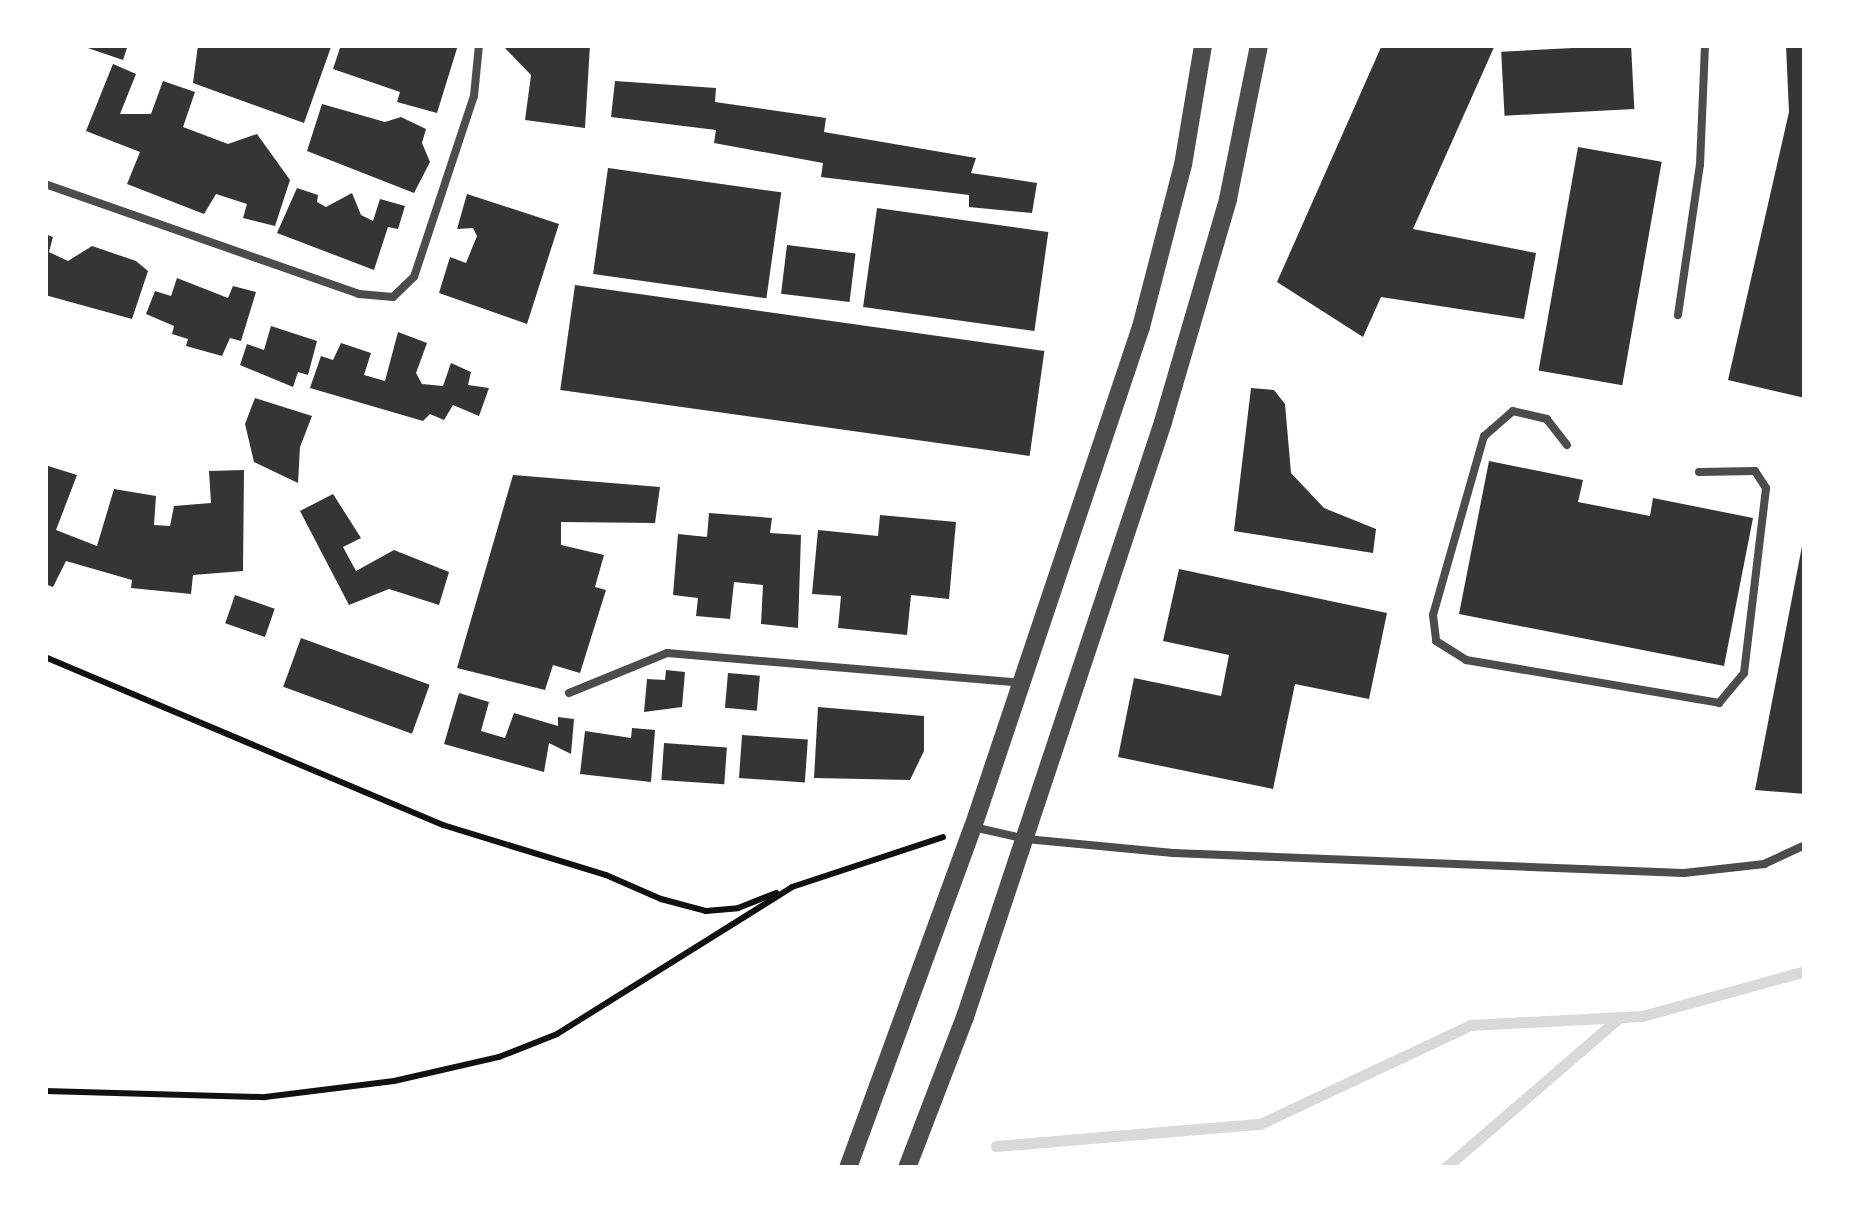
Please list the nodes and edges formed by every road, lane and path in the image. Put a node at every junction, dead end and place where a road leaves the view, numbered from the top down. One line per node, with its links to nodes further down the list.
1 (479, 45): 5 (lane)
2 (1202, 45): 10 (street)
3 (1259, 45): 13 (street)
4 (1705, 45): 6 (lane)
5 (45, 184)
6 (1678, 315)
7 (1567, 445): 8 (lane)
8 (1699, 472)
9 (45, 657): 15 (path)
10 (1020, 683): 11 (lane); 12 (street)
11 (569, 694)
12 (972, 827): 13 (lane); 15 (path); 17 (street)
13 (1026, 839): 14 (lane); 18 (street)
14 (1805, 844)
15 (792, 887): 16 (path)
16 (45, 1091)
17 (848, 1168)
18 (907, 1168)

